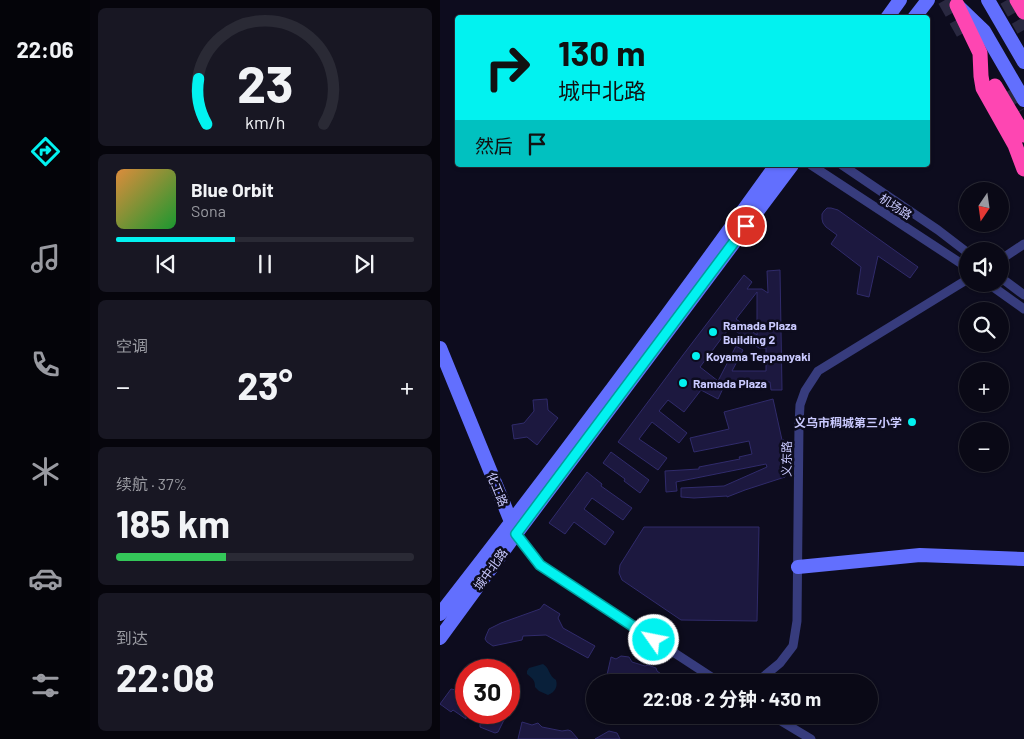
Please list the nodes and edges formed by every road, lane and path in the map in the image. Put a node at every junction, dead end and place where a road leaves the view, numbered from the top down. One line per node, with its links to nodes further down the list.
1 (900, 0): 7 (main road)
2 (928, 0): 8 (main road)
3 (988, 0): 9 (main road)
4 (1017, 0): 6 (highway)
5 (956, 2): 11 (main road); 12 (highway)
6 (1024, 12)
7 (889, 15)
8 (916, 15)
9 (1024, 62)
10 (995, 86): 12 (highway)
11 (1024, 100)
12 (1021, 145): 17 (highway)
13 (775, 167): 29 (main road, 城中北路)
14 (790, 167): 29 (main road, 城中北路)
15 (814, 167): 21 (street, 机场路)
16 (845, 167): 19 (street, 机场路)
17 (1024, 169)
18 (1024, 244): 20 (street)
19 (959, 245)
20 (1009, 254)
21 (959, 262)
22 (1009, 284): 25 (street)
23 (959, 285): 31 (street, 义东路)
24 (1000, 292): 26 (street)
25 (1024, 295)
26 (1024, 309)
27 (440, 348): 29 (main road, 化工路)
28 (440, 371): 29 (main road, 化工路)
29 (511, 532): 32 (main road, 城中北路); 33 (main road, 城中北路); 34 (street, 化工路)
30 (1024, 559): 31 (main road)
31 (798, 567): 35 (street, 义东路)
32 (440, 614)
33 (440, 638)
34 (707, 674)
35 (767, 674)
36 (786, 724): 37 (street)
37 (811, 739)

